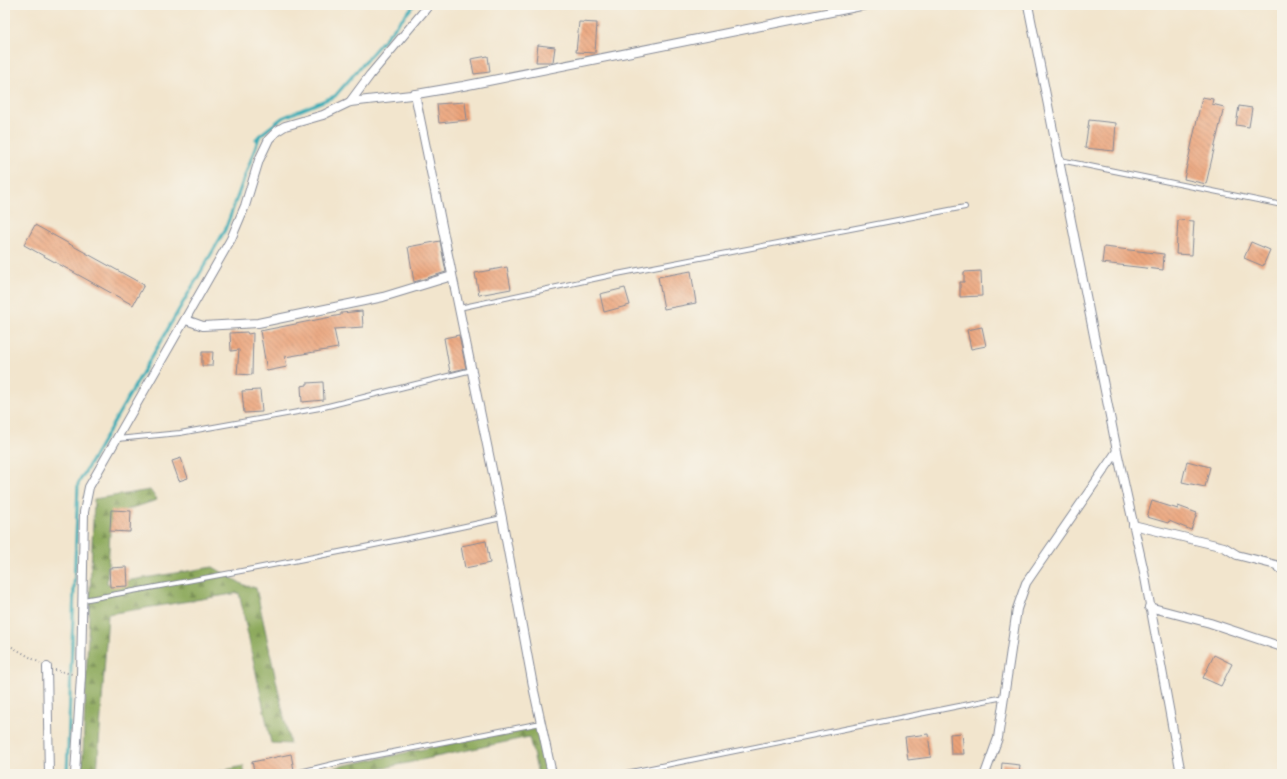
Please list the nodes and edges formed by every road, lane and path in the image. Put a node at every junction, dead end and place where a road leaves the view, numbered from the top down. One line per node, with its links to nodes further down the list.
1 (429, 5): 5 (street)
2 (866, 5): 4 (street)
3 (1028, 5): 6 (street)
4 (415, 94): 5 (street); 9 (street)
5 (350, 102): 11 (street)
6 (1060, 160): 8 (lane); 14 (street)
7 (965, 206): 10 (lane)
8 (1282, 206)
9 (452, 276): 10 (street); 11 (street)
10 (459, 308): 12 (street)
11 (186, 320): 13 (street)
12 (472, 370): 13 (lane); 15 (street)
13 (117, 439): 18 (street)
14 (1117, 451): 16 (street); 25 (street)
15 (502, 518): 18 (lane); 26 (street)
16 (1133, 525): 17 (street); 19 (street)
17 (1282, 570)
18 (83, 600): 28 (street)
19 (1149, 607): 21 (street); 33 (street)
20 (5, 643): 22 (path)
21 (1282, 647)
22 (47, 667): 27 (street)
23 (65, 673): 24 (path)
24 (75, 675)
25 (1004, 697): 31 (lane); 32 (street)
26 (541, 723): 29 (lane); 30 (street)
27 (49, 774)
28 (75, 774)
29 (292, 774)
30 (552, 774)
31 (621, 774)
32 (985, 774)
33 (1181, 774)

